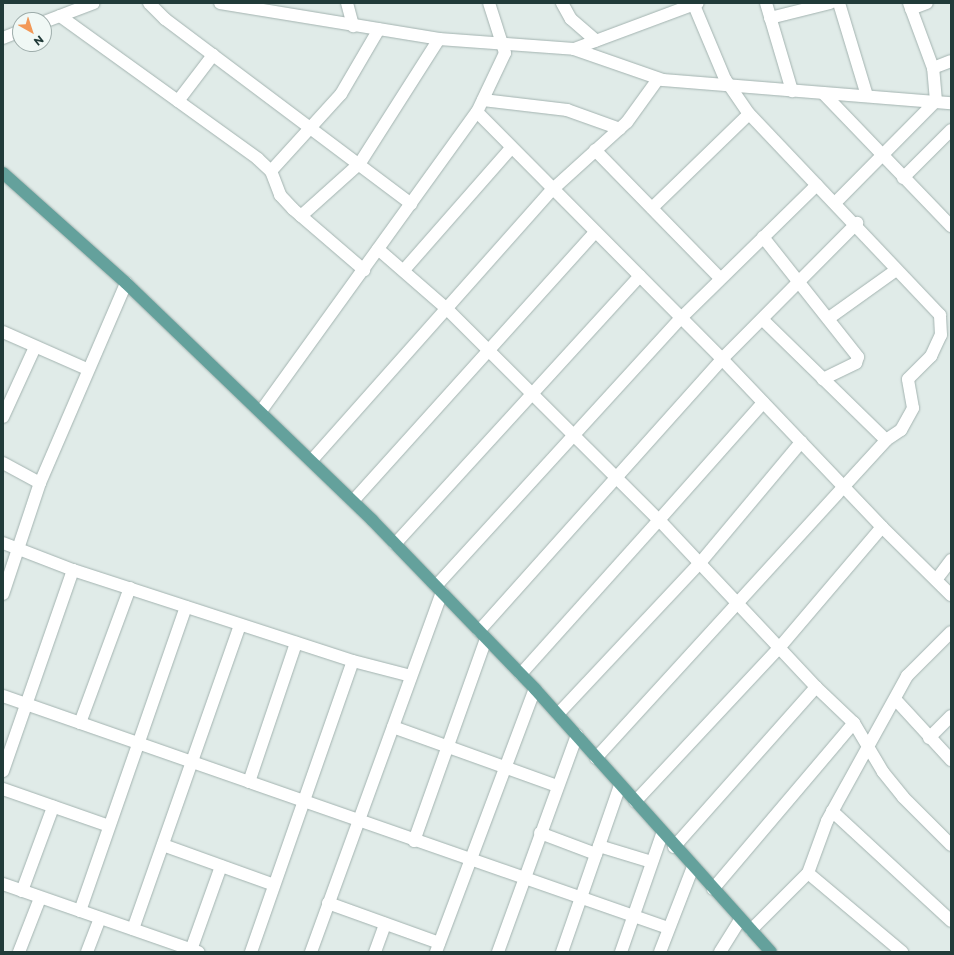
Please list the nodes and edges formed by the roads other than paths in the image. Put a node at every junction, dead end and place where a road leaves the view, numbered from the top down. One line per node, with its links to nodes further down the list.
1 (94, 3): 13 (street)
2 (220, 3): 16 (street)
3 (347, 3): 16 (street)
4 (489, 3): 20 (street)
5 (562, 3): 19 (street)
6 (695, 3): 19 (street); 26 (street)
7 (766, 3): 14 (street)
8 (830, 3): 14 (street)
9 (839, 3): 29 (street)
10 (926, 3): 12 (street)
11 (154, 5): 22 (street)
12 (910, 6): 24 (street)
13 (60, 16): 15 (street); 31 (street)
14 (770, 18): 27 (street)
15 (52, 19)
16 (353, 26): 17 (street)
17 (379, 29): 18 (street); 36 (street)
18 (439, 39): 20 (street); 42 (street)
19 (596, 41): 21 (street)
20 (505, 46): 21 (street); 30 (street)
21 (574, 49): 25 (street)
22 (213, 55): 31 (street); 36 (street)
23 (951, 61): 24 (street)
24 (933, 68): 32 (street)
25 (658, 79): 26 (street); 37 (street)
26 (730, 87): 27 (street); 35 (street)
27 (792, 91): 28 (street)
28 (823, 93): 29 (street); 41 (street)
29 (868, 96): 32 (street)
30 (483, 100): 34 (street); 37 (street)
31 (178, 101): 43 (street)
32 (936, 101): 33 (street); 41 (street)
33 (951, 103)
34 (477, 112): 39 (street); 49 (street)
35 (749, 114): 46 (street); 50 (street)
36 (312, 127): 42 (street); 43 (street)
37 (620, 129): 40 (street)
38 (950, 133): 45 (street)
39 (511, 148): 47 (street); 58 (street)
40 (595, 150): 47 (street); 50 (street)
41 (882, 157): 45 (street); 48 (street)
42 (360, 163): 49 (street); 51 (street)
43 (271, 171): 51 (street)
44 (3, 173): 63 (main road)
45 (903, 178): 53 (street)
46 (817, 185): 48 (street); 55 (street)
47 (553, 190): 54 (street); 64 (street)
48 (835, 203): 52 (street)
49 (411, 204): 56 (street)
50 (652, 208): 61 (street)
51 (301, 216): 57 (street)
52 (857, 224): 59 (street); 62 (street)
53 (951, 226)
54 (596, 232): 60 (street); 70 (street)
55 (763, 237): 61 (street); 62 (street)
56 (378, 249): 57 (street); 58 (street)
57 (364, 270): 76 (street)
58 (404, 270): 64 (street)
59 (896, 270): 66 (street); 79 (street)
60 (640, 276): 65 (street); 74 (street)
61 (720, 278): 65 (street)
62 (801, 281): 66 (street); 67 (street)
63 (126, 283): 72 (street); 76 (main road)
64 (447, 309): 70 (street); 81 (street)
65 (681, 318): 71 (street); 78 (street)
66 (829, 318): 73 (street)
67 (763, 320): 71 (street); 73 (street)
68 (3, 332): 69 (street)
69 (35, 347): 72 (street); 77 (street)
70 (490, 352): 74 (street); 86 (street)
71 (722, 359): 75 (street); 83 (street)
72 (86, 369): 84 (street)
73 (823, 379): 79 (street)
74 (531, 393): 78 (street); 90 (street)
75 (763, 403): 80 (street); 87 (street)
76 (261, 411): 81 (main road)
77 (3, 417)
78 (572, 434): 83 (street); 97 (street)
79 (886, 440): 85 (street)
80 (801, 442): 85 (street); 93 (street)
81 (312, 460): 86 (main road)
82 (3, 464): 84 (street)
83 (615, 476): 87 (street); 104 (street)
84 (40, 483): 91 (street)
85 (844, 487): 88 (street); 100 (street)
86 (353, 501): 90 (main road)
87 (659, 520): 93 (street); 108 (street)
88 (882, 527): 95 (street); 106 (street)
89 (3, 543): 91 (street)
90 (395, 544): 97 (main road)
91 (19, 549): 94 (street); 98 (street)
92 (951, 560): 95 (street)
93 (700, 563): 100 (street); 115 (street)
94 (73, 570): 96 (street); 114 (street)
95 (936, 580): 99 (street)
96 (130, 588): 101 (street); 117 (street)
97 (439, 589): 104 (main road); 109 (street)
98 (3, 594)
99 (951, 595)
100 (738, 604): 106 (street); 125 (street)
101 (186, 607): 102 (street); 122 (street)
102 (240, 625): 105 (street); 127 (street)
103 (951, 632): 113 (street)
104 (483, 635): 108 (main road); 124 (street)
105 (296, 643): 107 (street); 130 (street)
106 (778, 649): 110 (street); 135 (street)
107 (354, 661): 109 (street); 134 (street)
108 (521, 674): 111 (main road)
109 (411, 676): 119 (street)
110 (816, 687): 118 (street); 145 (street)
111 (535, 689): 115 (main road); 128 (street)
112 (3, 696): 114 (street)
113 (895, 699): 121 (street); 123 (street)
114 (26, 704): 117 (street); 129 (street)
115 (558, 714): 120 (main road)
116 (951, 716): 121 (street)
117 (80, 723): 122 (street)
118 (854, 723): 123 (street); 155 (street)
119 (393, 727): 124 (street); 138 (street)
120 (577, 735): 125 (main road); 132 (street)
121 (929, 738): 126 (street)
122 (137, 744): 127 (street); 139 (street)
123 (869, 746): 137 (street); 144 (street)
124 (448, 747): 128 (street); 142 (street)
125 (596, 758): 131 (main road)
126 (951, 760)
127 (193, 762): 130 (street); 143 (street)
128 (503, 767): 132 (street); 147 (street)
129 (3, 771)
130 (249, 782): 134 (street)
131 (620, 785): 135 (main road); 146 (street)
132 (557, 786): 140 (street)
133 (3, 789): 136 (street)
134 (302, 800): 138 (street); 154 (street)
135 (634, 802): 141 (main road)
136 (53, 806): 139 (street); 156 (street)
137 (832, 811): 151 (street); 164 (street)
138 (358, 821): 142 (street); 159 (street)
139 (109, 826): 160 (street)
140 (540, 833): 146 (street); 152 (street)
141 (662, 834): 145 (main road); 148 (street)
142 (414, 841): 147 (street)
143 (163, 845): 149 (street); 167 (street)
144 (951, 845)
145 (674, 847): 150 (main road)
146 (597, 850): 148 (street); 158 (street)
147 (468, 859): 152 (street); 169 (street)
148 (652, 862): 161 (street)
149 (221, 866): 154 (street); 170 (street)
150 (693, 867): 155 (main road); 166 (street)
151 (808, 873): 168 (street); 182 (street)
152 (524, 878): 158 (street); 176 (street)
153 (3, 884): 156 (street)
154 (274, 885): 173 (street)
155 (713, 889): 163 (main road)
156 (22, 891): 157 (street)
157 (40, 898): 160 (street); 171 (street)
158 (580, 898): 161 (street); 177 (street)
159 (328, 903): 165 (street); 174 (street)
160 (80, 911): 162 (street)
161 (633, 916): 166 (street); 178 (street)
162 (100, 918): 167 (street); 172 (street)
163 (741, 919): 168 (main road); 180 (street)
164 (951, 921)
165 (385, 924): 169 (street); 175 (street)
166 (668, 928): 179 (street)
167 (133, 929): 170 (street)
168 (750, 930): 181 (main road)
169 (438, 947)
170 (195, 951)
171 (19, 952)
172 (87, 952)
173 (251, 952)
174 (311, 952)
175 (375, 952)
176 (498, 952)
177 (562, 952)
178 (621, 952)
179 (660, 952)
180 (720, 952)
181 (770, 952)
182 (902, 952)

